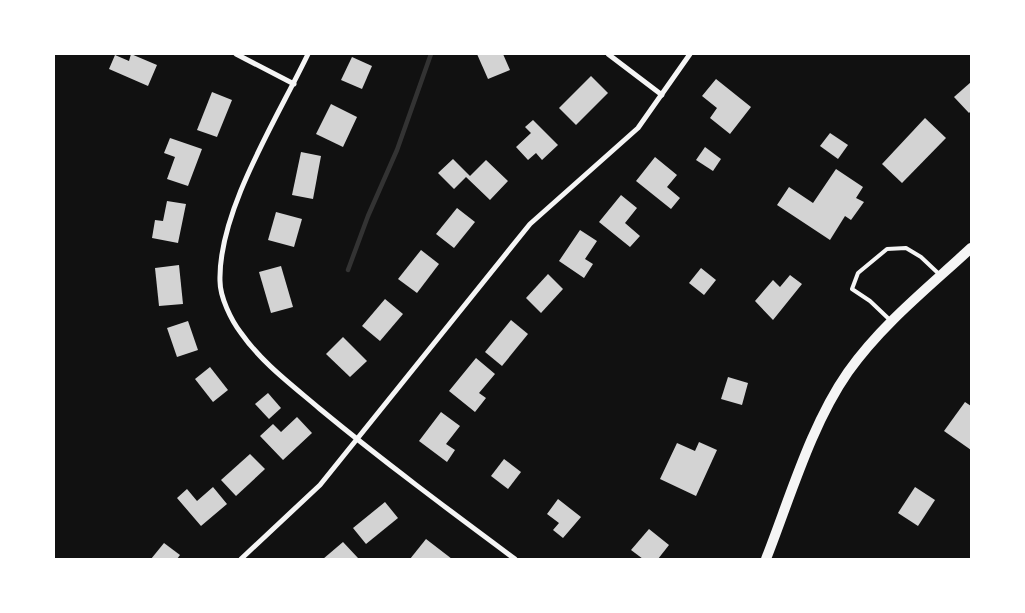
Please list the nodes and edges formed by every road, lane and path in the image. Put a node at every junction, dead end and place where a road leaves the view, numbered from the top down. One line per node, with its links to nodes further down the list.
1 (236, 54): 5 (street)
2 (308, 54): 5 (street)
3 (608, 54): 6 (street)
4 (690, 54): 6 (street)
5 (294, 84): 10 (street)
6 (662, 95): 10 (street)
7 (971, 248): 8 (main road)
8 (940, 276): 9 (main road); 9 (lane)
9 (891, 322): 13 (main road)
10 (358, 440): 11 (street); 12 (street)
11 (241, 559)
12 (515, 559)
13 (766, 559)

